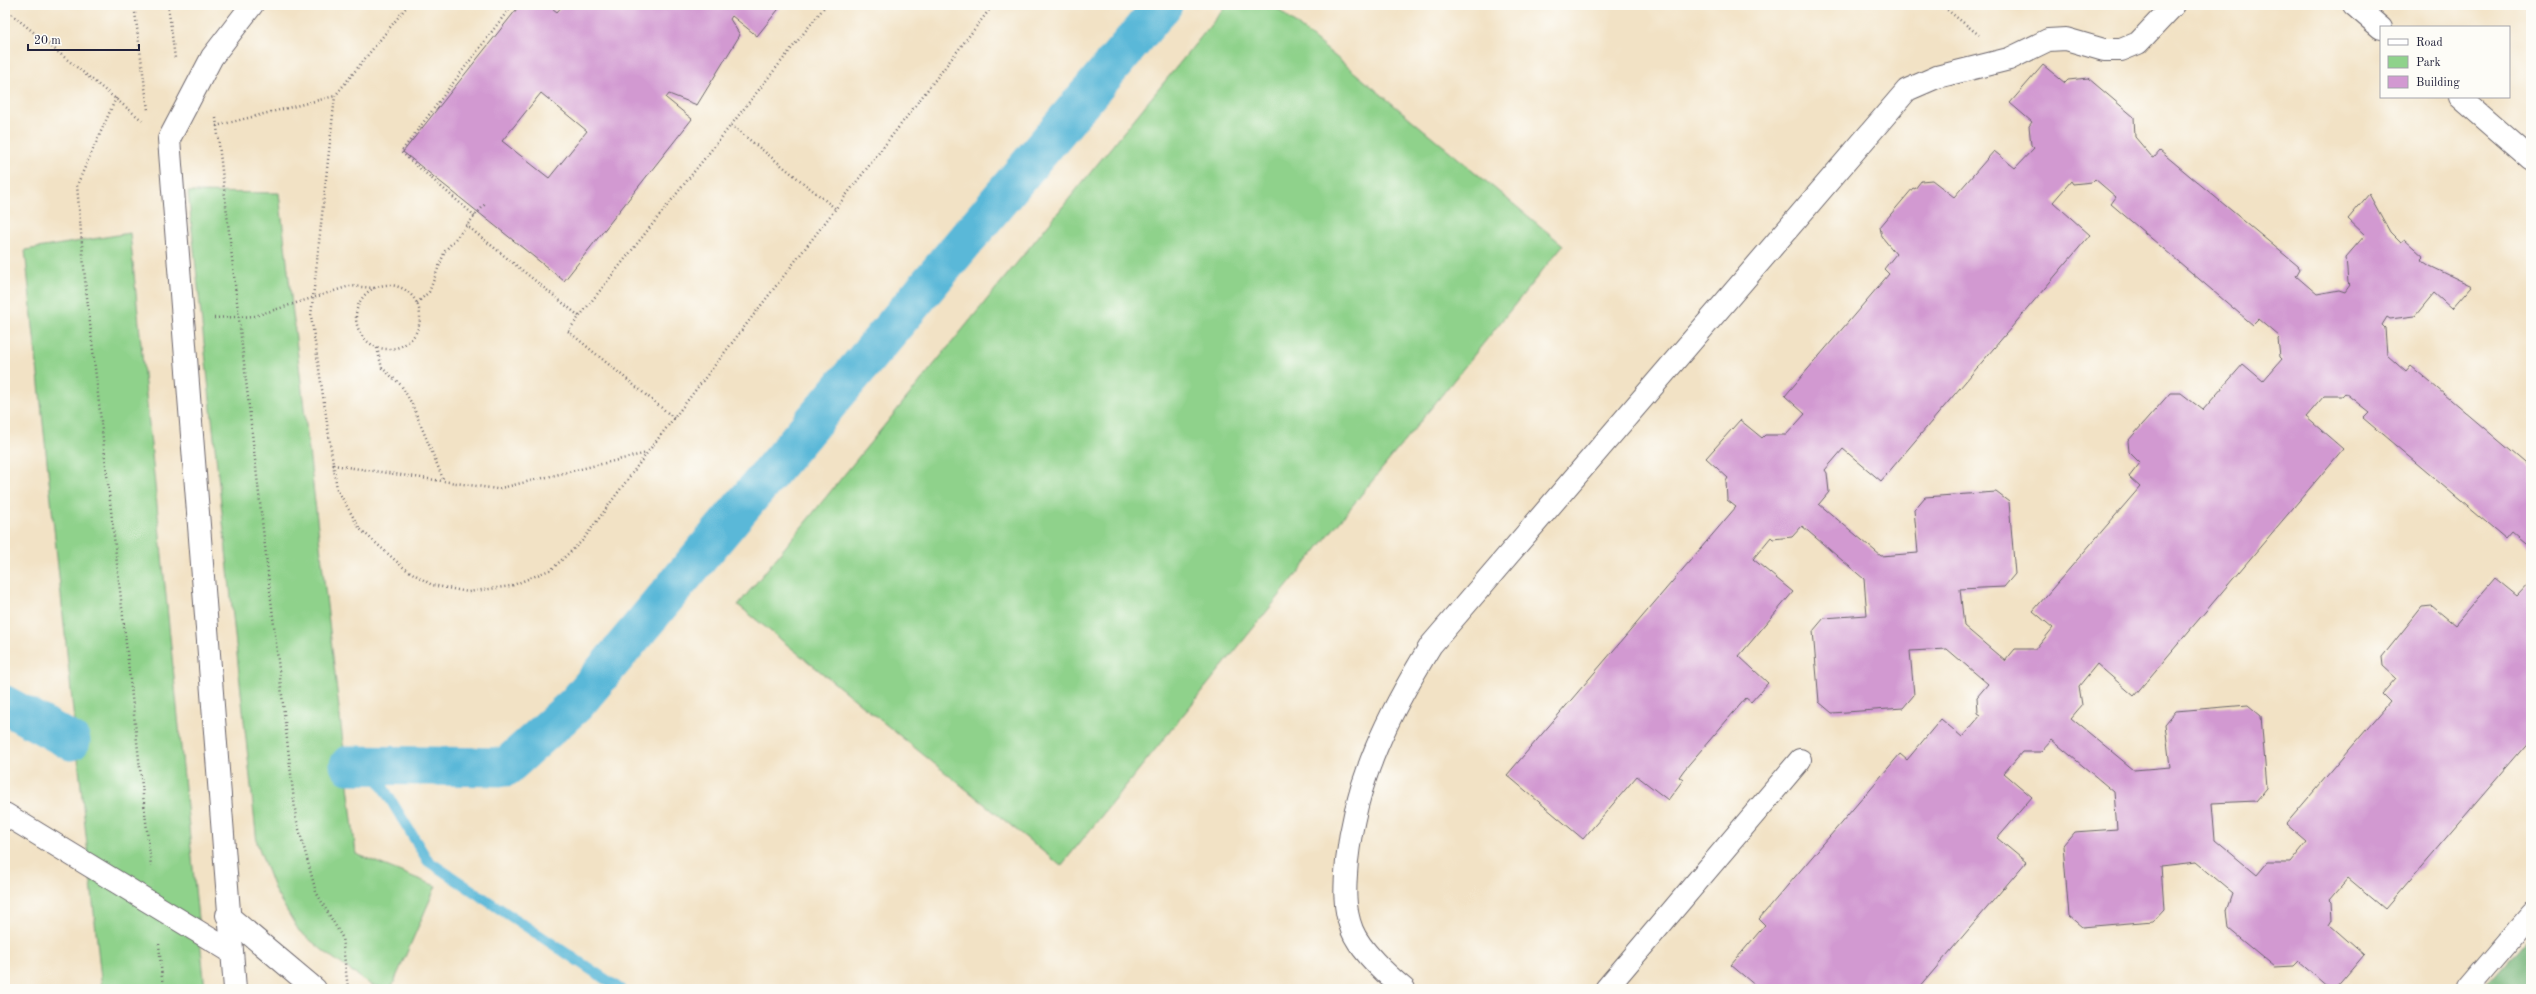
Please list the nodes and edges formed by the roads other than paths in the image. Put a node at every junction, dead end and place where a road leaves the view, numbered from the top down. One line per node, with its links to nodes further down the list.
1 (252, 5): 9 (lane)
2 (2174, 5): 14 (lane)
3 (2354, 5): 4 (lane)
4 (2380, 27)
5 (2461, 98): 6 (lane)
6 (2531, 159)
7 (1800, 760): 15 (lane)
8 (5, 814): 11 (lane)
9 (227, 915): 11 (lane); 13 (lane)
10 (2531, 915): 16 (lane)
11 (230, 951): 12 (lane)
12 (235, 989)
13 (315, 989)
14 (1404, 989)
15 (1606, 989)
16 (2468, 989)

